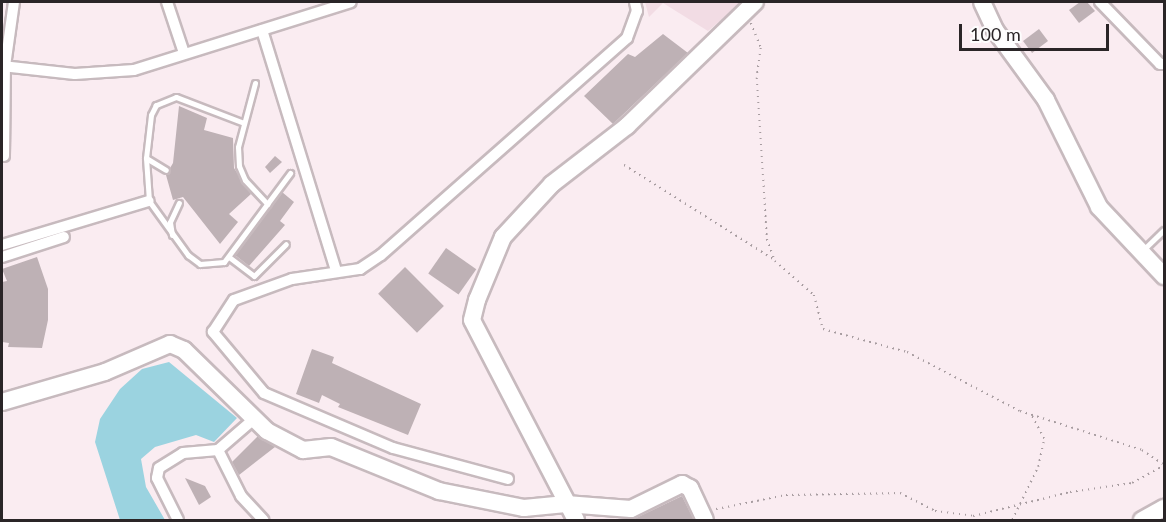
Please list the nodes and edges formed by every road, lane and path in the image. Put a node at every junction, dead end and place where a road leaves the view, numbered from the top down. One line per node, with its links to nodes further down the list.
1 (14, 2): 11 (street)
2 (167, 2): 9 (street)
3 (351, 2): 8 (street)
4 (635, 2): 31 (street)
5 (982, 2): 27 (street)
6 (1100, 2): 10 (street)
7 (750, 7): 30 (path); 39 (street)
8 (262, 30): 9 (street); 31 (street)
9 (184, 53): 11 (street)
10 (1164, 64)
11 (3, 66): 14 (street)
12 (255, 83): 13 (lane)
13 (244, 123): 15 (lane); 21 (lane)
14 (4, 156)
15 (146, 158): 17 (lane); 19 (lane)
16 (624, 165): 30 (path)
17 (166, 170)
18 (290, 173): 21 (lane)
19 (149, 201): 23 (lane); 26 (street)
20 (179, 203): 23 (lane)
21 (267, 204): 29 (lane)
22 (1164, 230): 27 (lane)
23 (172, 236): 29 (lane)
24 (64, 237): 28 (street)
25 (286, 244): 29 (lane)
26 (2, 245)
27 (1142, 252): 32 (street)
28 (2, 257)
29 (229, 257)
30 (775, 261): 34 (path)
31 (336, 271): 38 (street)
32 (1164, 276)
33 (2, 402): 35 (street)
34 (1031, 415): 37 (path); 40 (path)
35 (255, 418): 36 (street); 39 (street)
36 (219, 450): 43 (street); 44 (street)
37 (1164, 465): 40 (path)
38 (508, 479)
39 (566, 504): 42 (street); 45 (street)
40 (1019, 507): 42 (path); 46 (path)
41 (1164, 508): 47 (street)
42 (703, 515)
43 (178, 520)
44 (263, 520)
45 (576, 520)
46 (1012, 520)
47 (1142, 520)

